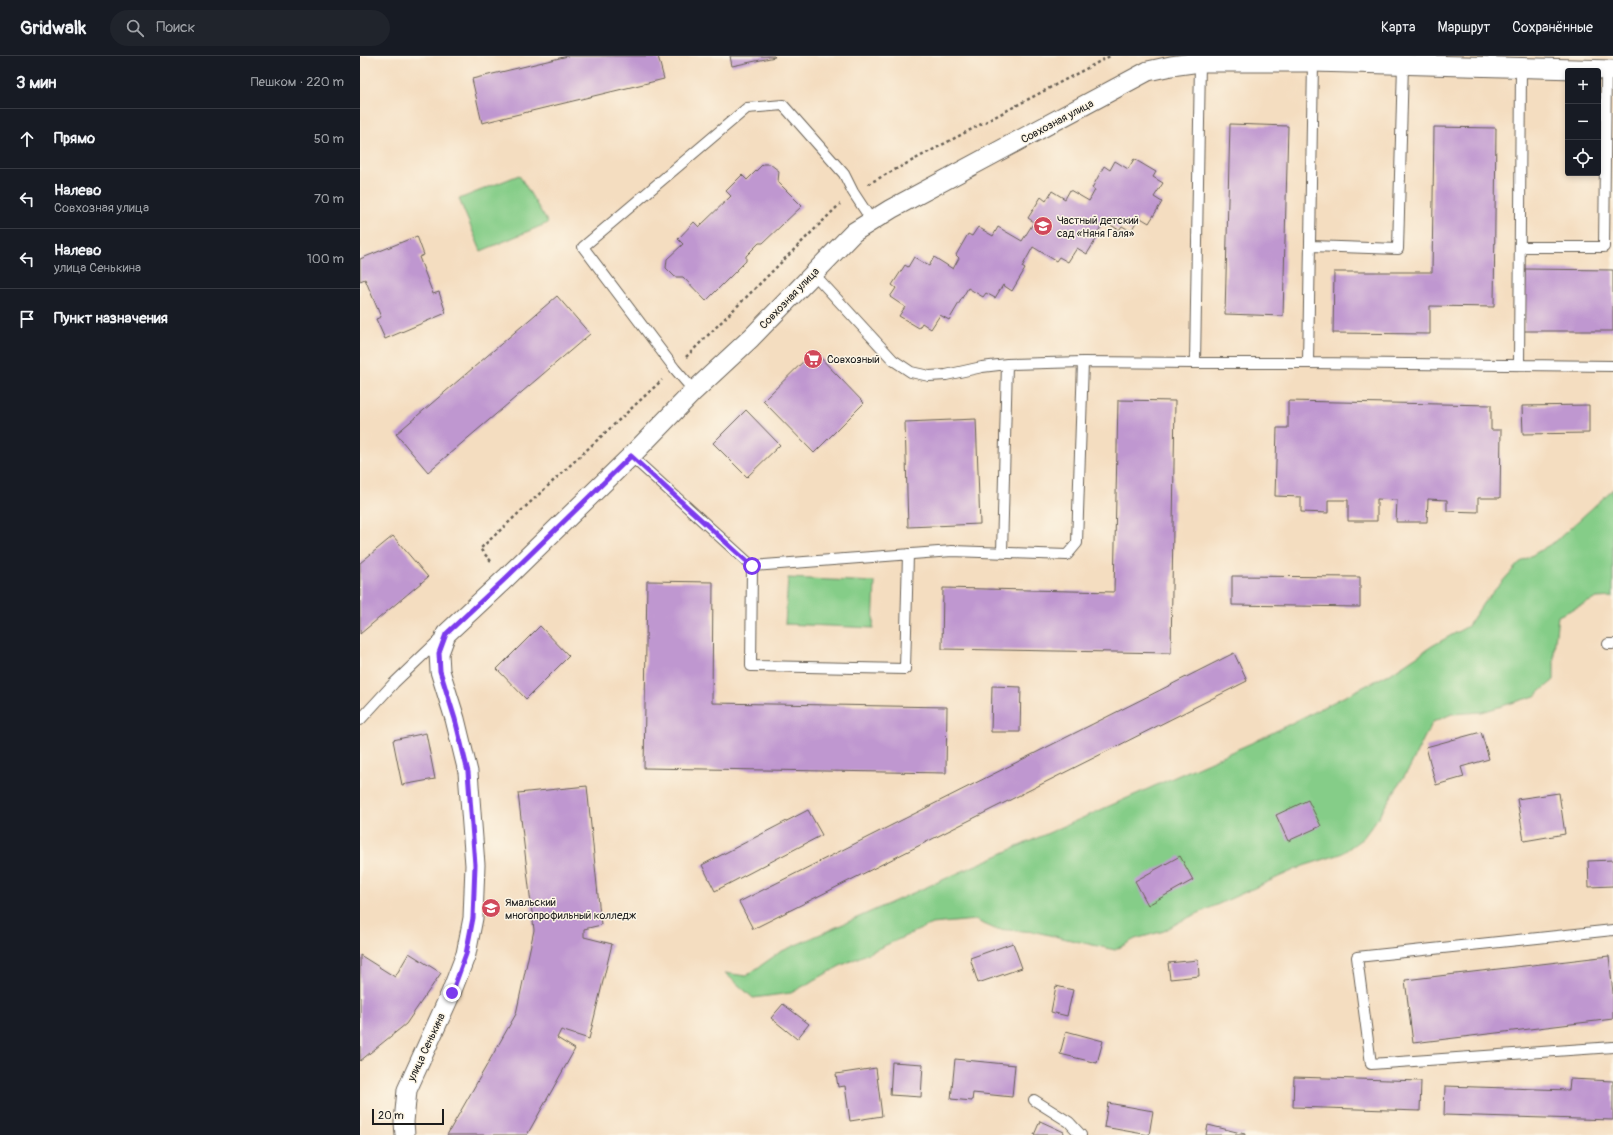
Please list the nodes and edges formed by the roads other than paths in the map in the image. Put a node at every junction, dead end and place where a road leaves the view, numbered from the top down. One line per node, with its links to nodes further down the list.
1 (1446, 60): 4 (street, Совхозная улица); 5 (street, Совхозная улица)
2 (1200, 62): 3 (street, Совхозная улица); 7 (street, Совхозная улица); 12 (lane)
3 (1313, 62): 4 (street, Совхозная улица); 8 (lane)
4 (1403, 64): 8 (lane)
5 (1521, 67): 6 (street, Совхозная улица); 9 (lane)
6 (1610, 70): 9 (lane)
7 (872, 221): 10 (street, Совхозная улица); 17 (lane)
8 (1311, 246): 13 (lane)
9 (1520, 247): 15 (lane)
10 (813, 273): 14 (lane); 17 (street, Совхозная улица)
11 (1083, 362): 12 (lane); 14 (lane); 19 (lane)
12 (1195, 363): 13 (lane)
13 (1308, 363): 15 (lane)
14 (1008, 364): 19 (lane)
15 (1519, 365): 16 (lane)
16 (1613, 366)
17 (694, 390): 18 (street, Совхозная улица)
18 (631, 456): 21 (lane); 22 (street, Совхозная улица)
19 (1002, 552): 20 (lane)
20 (908, 554): 21 (lane); 21 (lane)
21 (752, 566)
22 (446, 634): 23 (lane); 27 (street, улица Сенькина)
23 (360, 720)
24 (1613, 930): 25 (lane)
25 (1613, 1047)
26 (1034, 1100): 28 (lane)
27 (405, 1135)
28 (1081, 1135)

